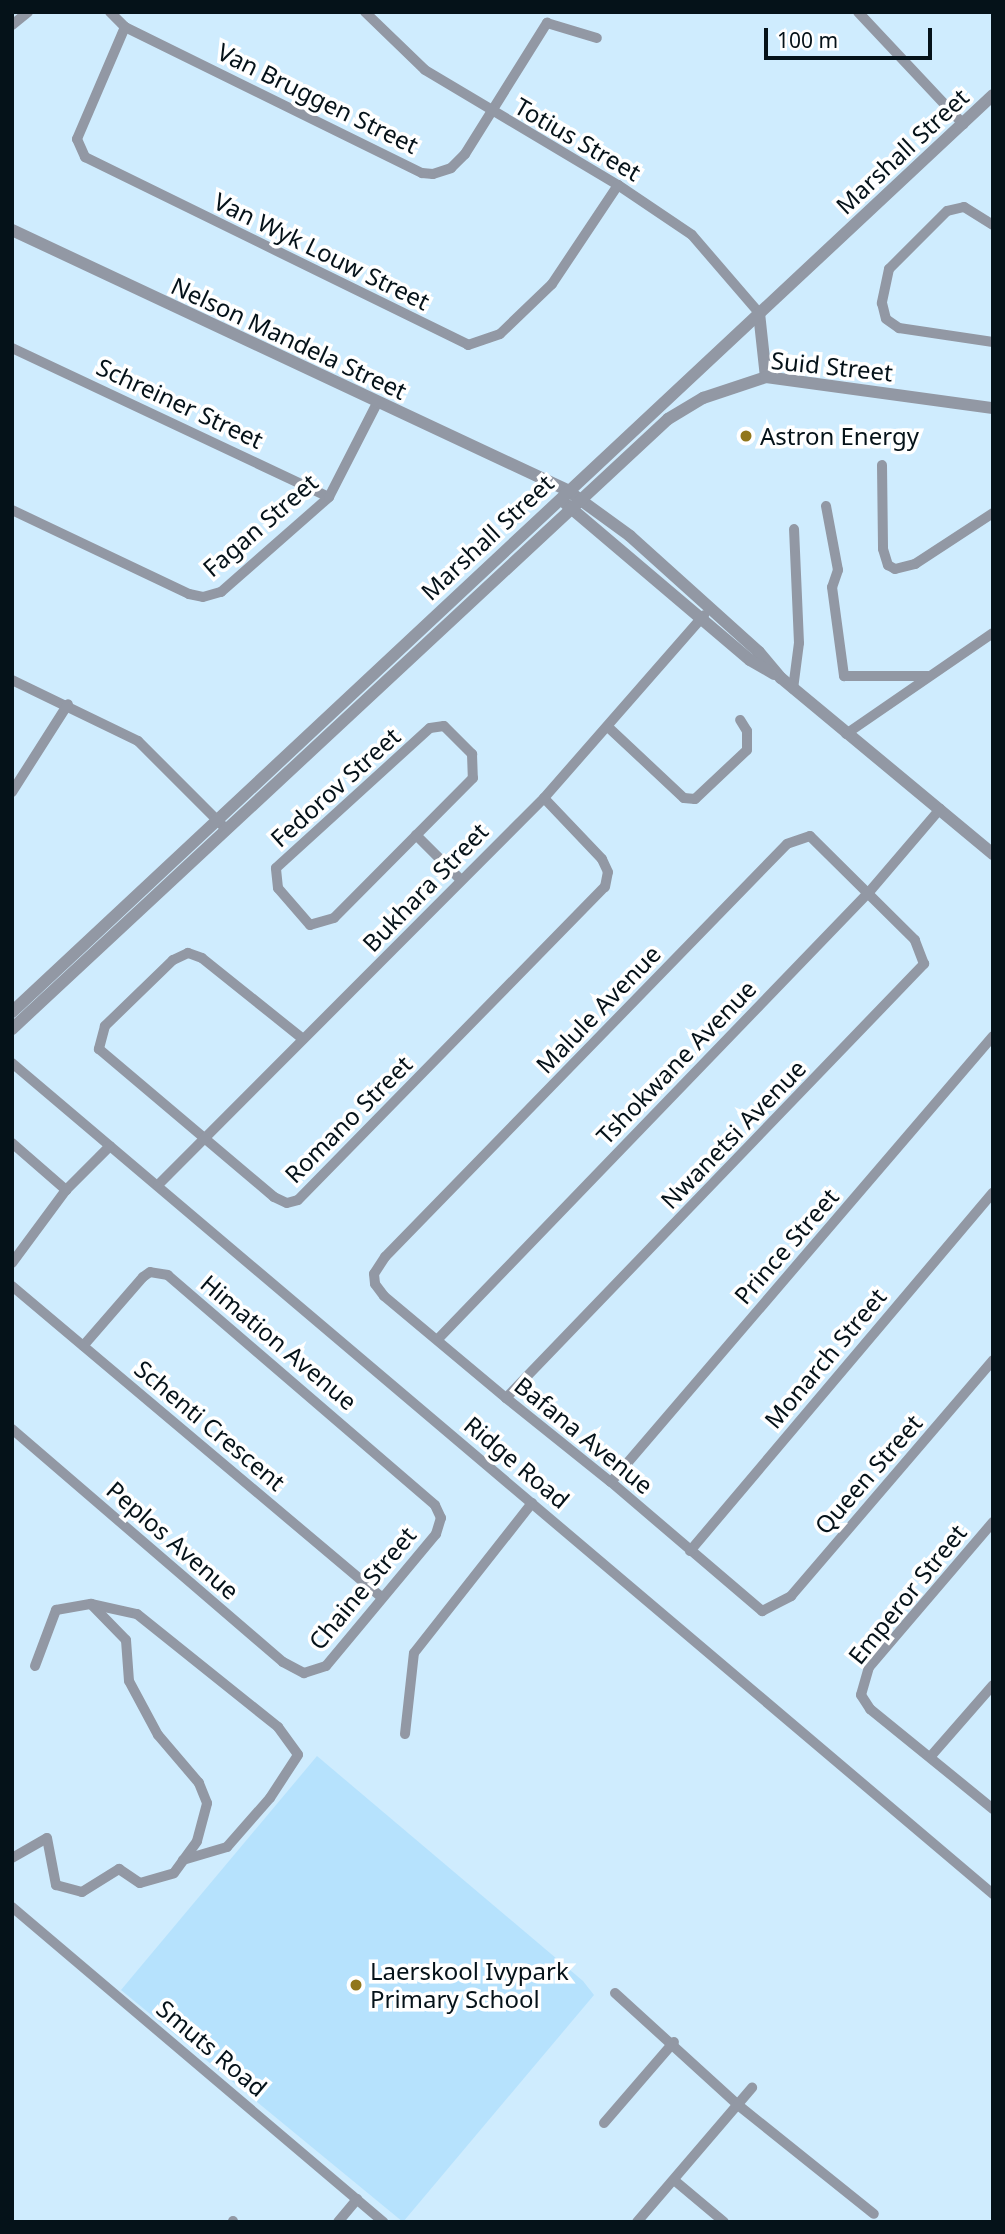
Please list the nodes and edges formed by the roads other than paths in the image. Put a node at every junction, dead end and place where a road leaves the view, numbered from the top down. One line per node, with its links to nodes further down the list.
1 (28, 12): 5 (street)
2 (110, 12): 6 (street, Van Bruggen Street)
3 (365, 12): 9 (street, Totius Street)
4 (858, 12): 10 (street)
5 (12, 26)
6 (125, 27): 9 (street, Van Bruggen Street); 11 (street, Van Wyk Louw Street)
7 (597, 38): 9 (street, Van Bruggen Street)
8 (993, 95): 10 (street, Marshall Street)
9 (491, 112): 11 (street, Totius Street)
10 (963, 124): 14 (street, Marshall Street)
11 (618, 185): 14 (street, Totius Street)
12 (993, 225): 15 (street)
13 (12, 230): 18 (street, Nelson Mandela Street)
14 (759, 313): 17 (street); 21 (street, Marshall Street)
15 (993, 342)
16 (12, 348): 22 (street, Schreiner Street)
17 (766, 377): 19 (street, Suid Street); 23 (street, Suid Street)
18 (377, 403): 21 (street, Nelson Mandela Street); 22 (street, Fagan Street)
19 (993, 408)
20 (882, 465): 26 (street)
21 (563, 494): 23 (street, Nelson Mandela Street); 44 (street, Marshall Street)
22 (329, 497): 25 (street, Fagan Street)
23 (577, 505): 28 (street, Nelson Mandela Street); 29 (street, Nelson Mandela Street); 44 (street, Marshall Street)
24 (826, 506): 33 (street)
25 (12, 510)
26 (993, 513)
27 (794, 529): 36 (street)
28 (661, 563): 29 (street); 30 (street, Nelson Mandela Street)
29 (652, 575): 31 (street, Nelson Mandela Street)
30 (711, 607): 31 (street, Bukhara Street); 34 (street, Nelson Mandela Street)
31 (701, 618): 34 (street, Nelson Mandela Street); 39 (street, Bukhara Street)
32 (992, 634): 33 (street)
33 (928, 676): 40 (street)
34 (781, 678): 36 (street, Nelson Mandela Street)
35 (12, 680): 37 (street)
36 (793, 689): 40 (street, Nelson Mandela Street)
37 (68, 704): 41 (street); 44 (street)
38 (740, 720): 39 (street)
39 (608, 727): 42 (street, Bukhara Street)
40 (846, 734): 43 (street, Nelson Mandela Street)
41 (12, 792)
42 (544, 798): 47 (street, Bukhara Street); 54 (street, Romano Street)
43 (940, 809): 46 (street, Nelson Mandela Street); 48 (street, Tshokwane Avenue)
44 (221, 824): 49 (street, Marshall Street); 50 (street, Marshall Street)
45 (416, 835): 45 (street, Fedorov Street); 47 (street)
46 (993, 855)
47 (459, 878): 52 (street, Bukhara Street)
48 (870, 891): 61 (street, Malule Avenue); 63 (street, Tshokwane Avenue); 66 (street, Nwanetsi Avenue)
49 (12, 1012)
50 (12, 1029)
51 (993, 1036): 68 (street, Prince Street)
52 (303, 1039): 54 (street, Bukhara Street); 54 (street, Romano Street)
53 (12, 1063): 56 (street, Ridge Road)
54 (204, 1140): 57 (street, Bukhara Street)
55 (12, 1143): 58 (street)
56 (110, 1146): 57 (street, Ridge Road); 58 (street)
57 (158, 1185): 69 (street, Ridge Road)
58 (66, 1190): 60 (street)
59 (993, 1193): 72 (street, Monarch Street)
60 (12, 1263)
61 (375, 1284): 63 (street, Bafana Avenue)
62 (12, 1286): 64 (street, Schenti Crescent)
63 (438, 1339): 66 (street, Bafana Avenue)
64 (83, 1346): 71 (street, Himation Avenue); 73 (street, Schenti Crescent)
65 (993, 1360): 75 (street, Queen Street)
66 (506, 1398): 68 (street, Bafana Avenue)
67 (12, 1429): 77 (street, Peplos Avenue)
68 (611, 1482): 72 (street, Bafana Avenue)
69 (532, 1503): 79 (street); 84 (street, Ridge Road)
70 (993, 1522): 80 (street, Emperor Street)
71 (440, 1524): 73 (street, Chaine Street)
72 (690, 1550): 75 (street, Bafana Avenue)
73 (382, 1597): 77 (street, Chaine Street)
74 (91, 1604): 76 (street); 83 (street); 83 (street)
75 (771, 1610)
76 (35, 1666)
77 (311, 1673)
78 (993, 1685): 80 (street)
79 (405, 1734)
80 (931, 1756): 81 (street)
81 (993, 1809)
82 (12, 1858): 83 (street)
83 (183, 1860)
84 (993, 1894)
85 (12, 1907): 92 (street, Smuts Road)
86 (615, 1993): 87 (street)
87 (674, 2042): 89 (street); 90 (street)
88 (752, 2088): 89 (street)
89 (738, 2105): 91 (street); 93 (street)
90 (604, 2123)
91 (674, 2180): 96 (street); 97 (street)
92 (357, 2199): 94 (street); 95 (street, Smuts Road)
93 (874, 2214)
94 (338, 2222)
95 (384, 2222)
96 (637, 2222)
97 (724, 2222)

